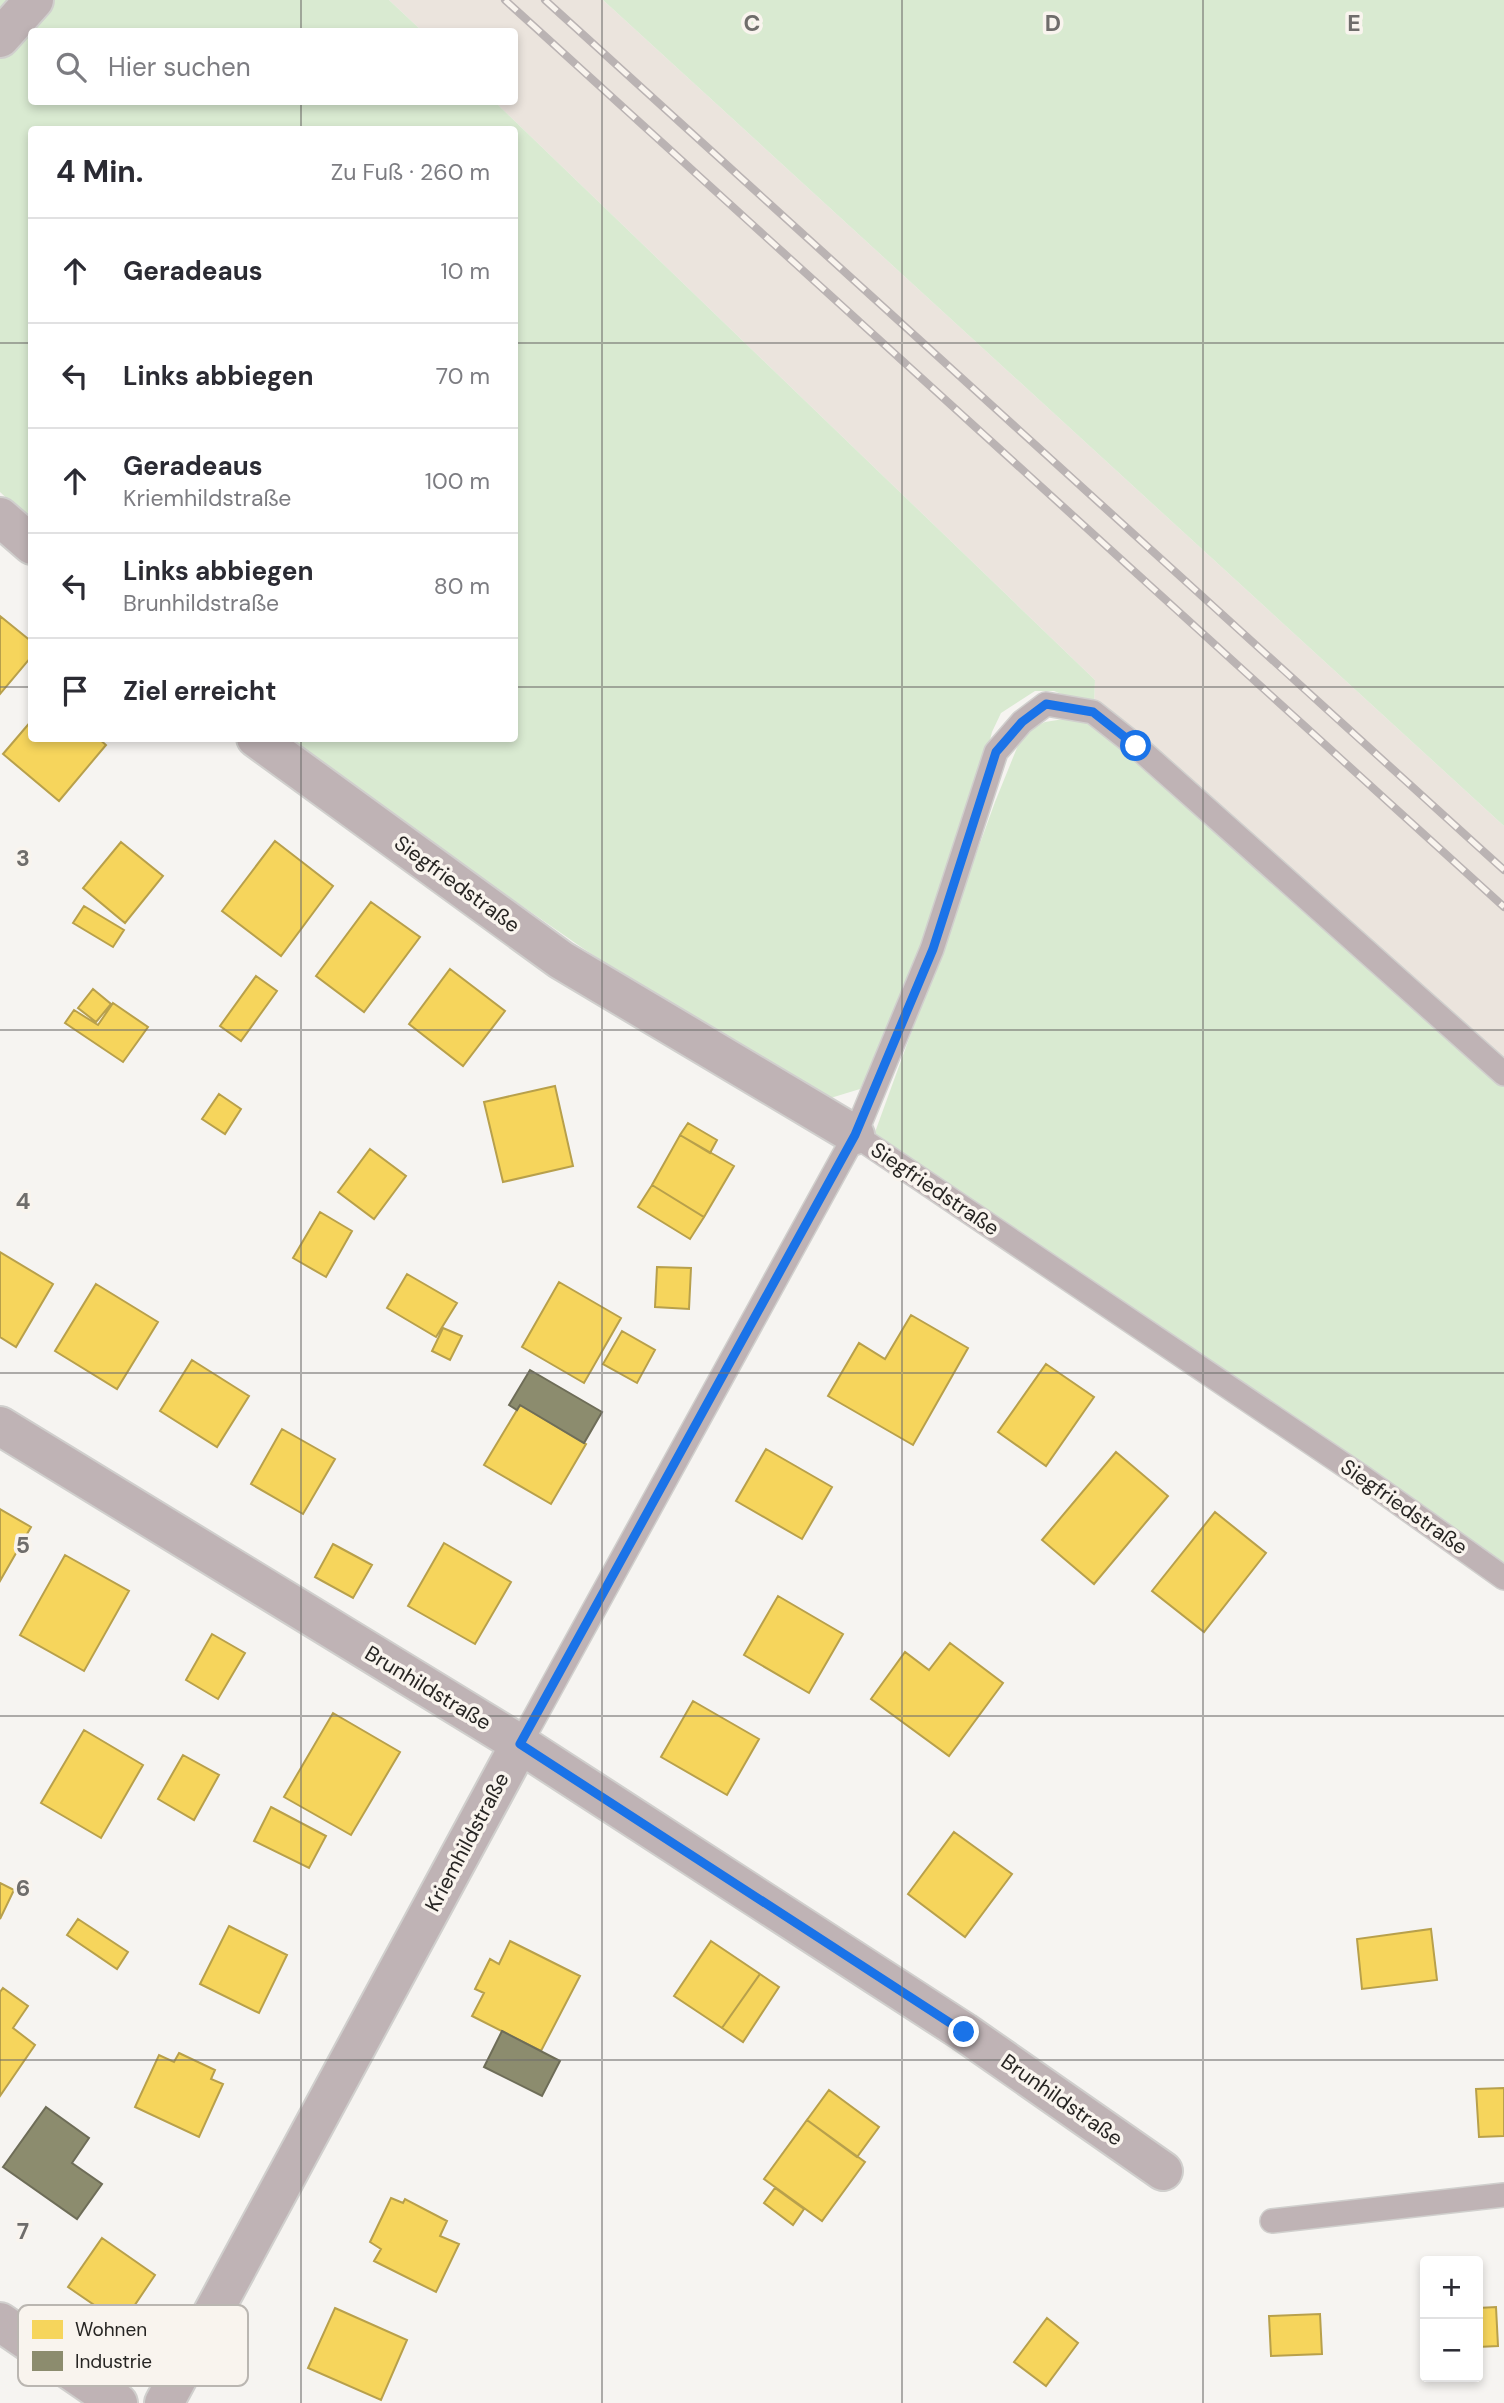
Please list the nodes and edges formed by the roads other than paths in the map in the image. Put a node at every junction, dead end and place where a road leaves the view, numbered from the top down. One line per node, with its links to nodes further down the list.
1 (34, 0): 2 (street)
2 (0, 38)
3 (0, 517): 4 (street)
4 (28, 542)
5 (261, 742): 7 (street, Siegfriedstraße)
6 (1504, 1074): 7 (lane, Kriemhildstraße)
7 (855, 1135): 9 (lane, Siegfriedstraße); 10 (lane, Kriemhildstraße)
8 (0, 1426): 10 (street, Brunhildstraße)
9 (1504, 1578)
10 (520, 1744): 11 (street, Brunhildstraße); 14 (street, Kriemhildstraße)
11 (1164, 2171)
12 (1504, 2195): 13 (lane)
13 (1272, 2221)
14 (217, 2305)
15 (0, 2322): 16 (street)
16 (18, 2334)
17 (93, 2386): 19 (street)
18 (173, 2386): 20 (street, Kriemhildstraße)
19 (118, 2403)
20 (164, 2403)

